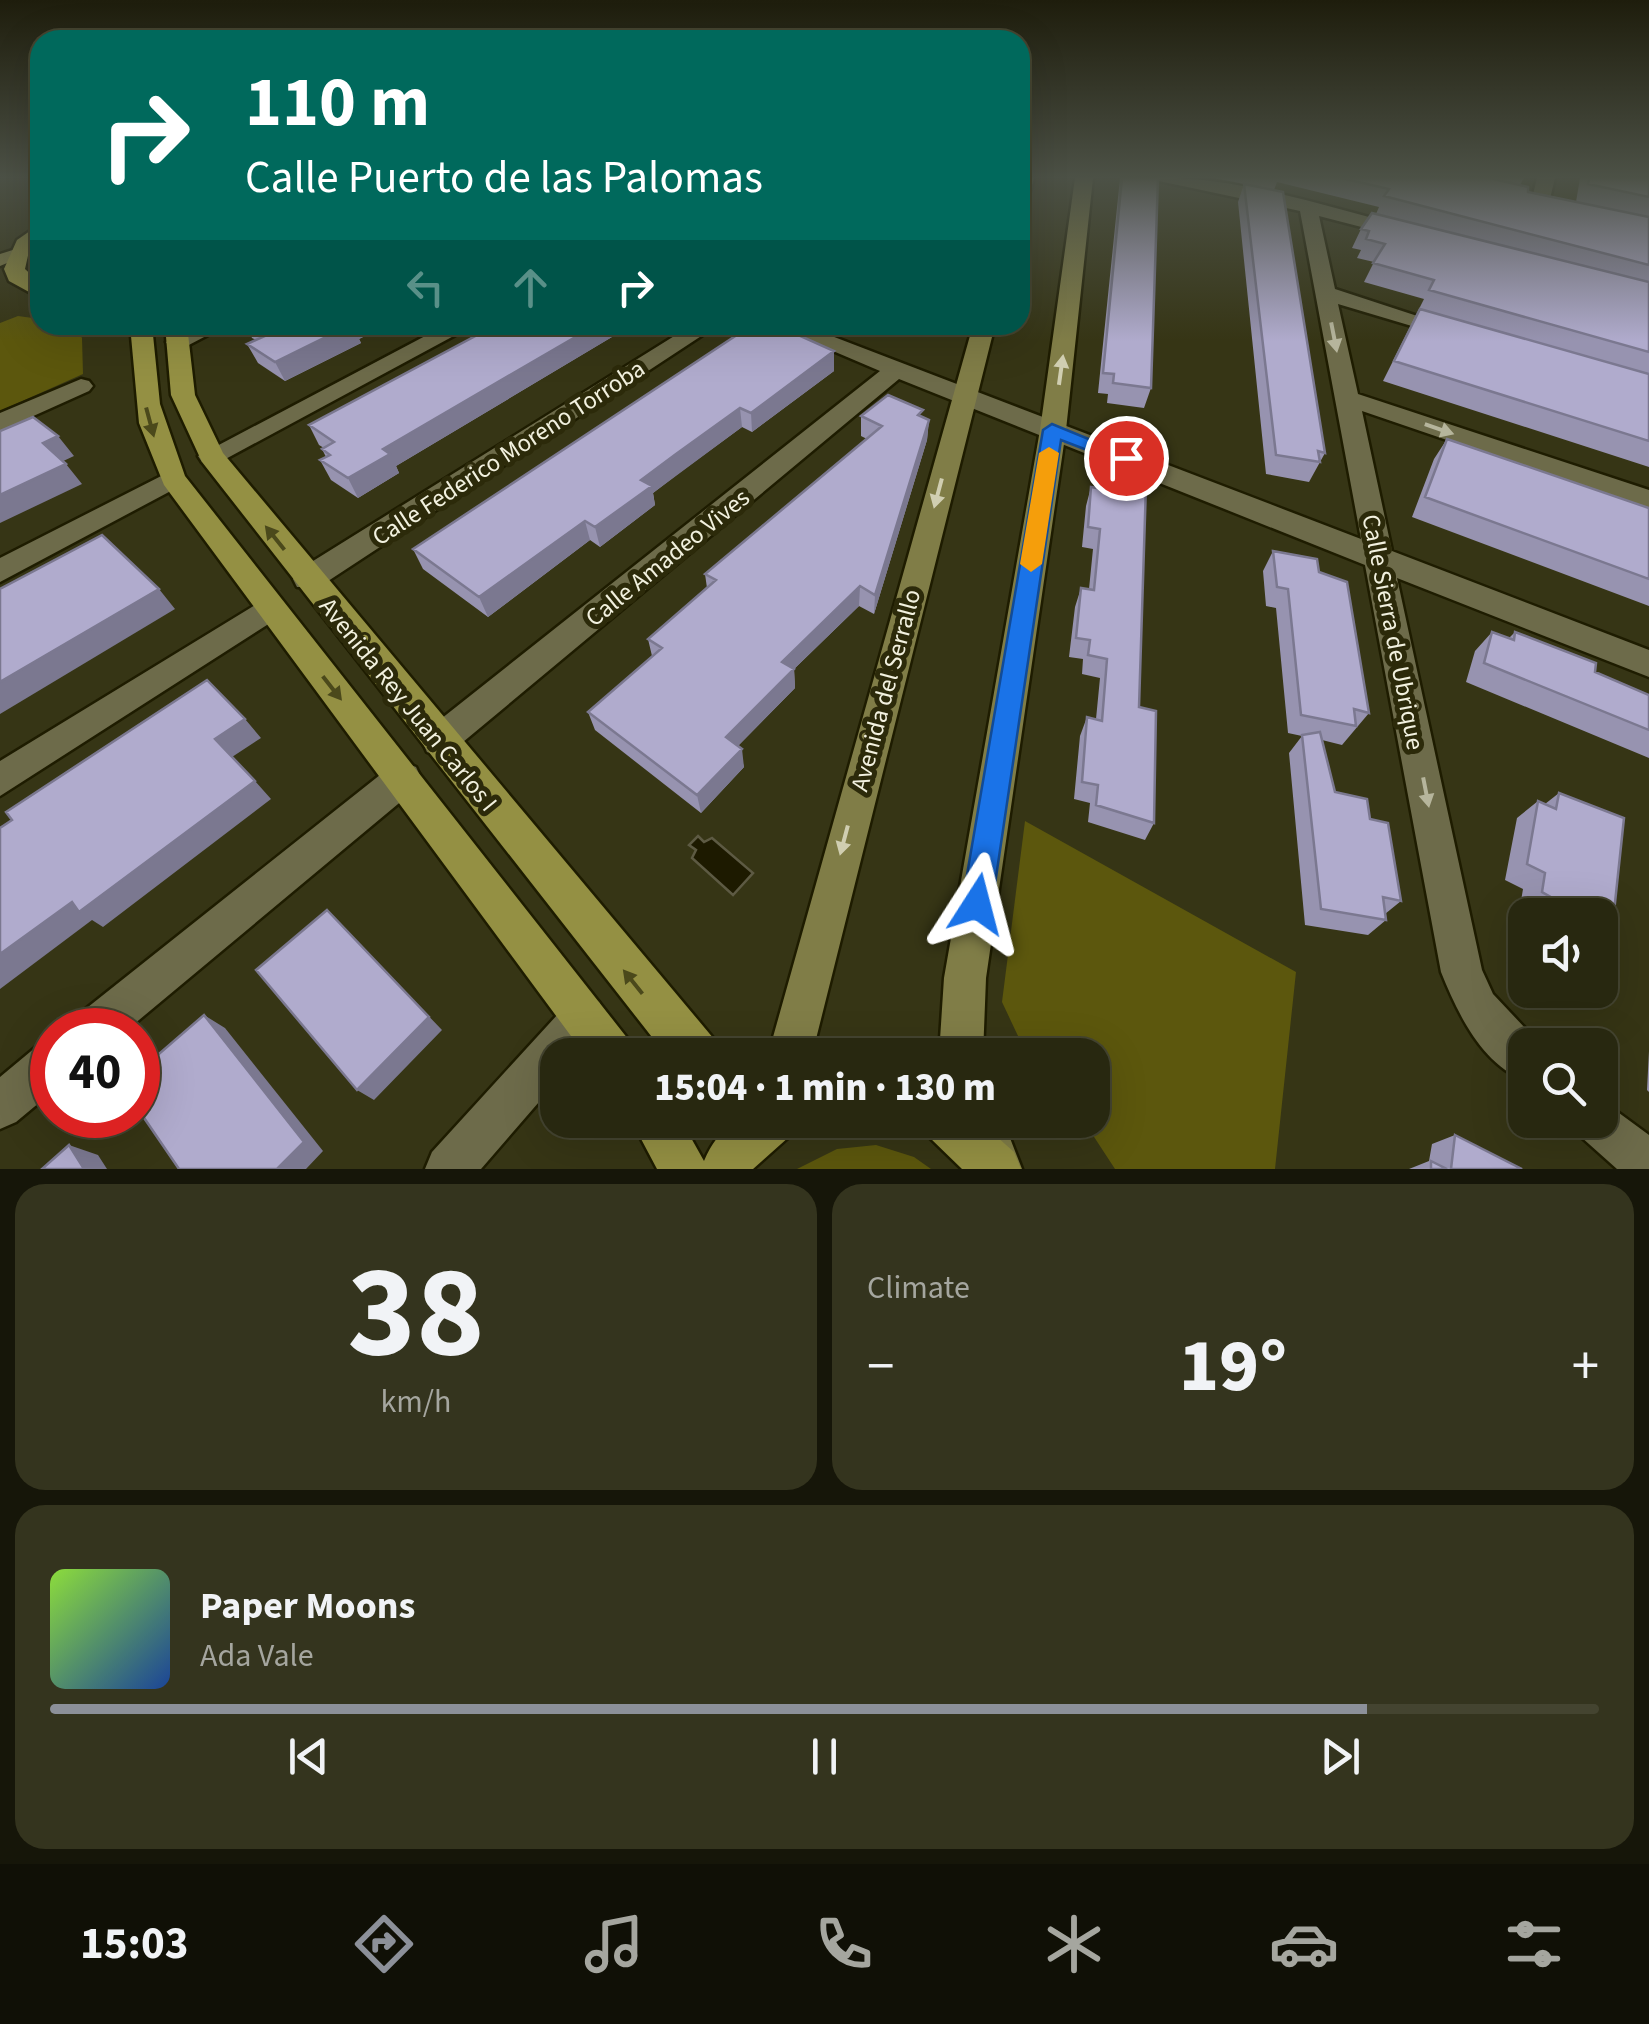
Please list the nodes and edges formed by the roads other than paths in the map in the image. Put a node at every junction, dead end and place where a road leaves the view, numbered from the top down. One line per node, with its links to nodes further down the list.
1 (1077, 233): 21 (street, one-way to 1)
2 (1313, 233): 8 (street, Calle Sierra de Ubrique)
3 (1407, 233): 4 (street)
4 (1416, 235)
5 (30, 242): 6 (main road)
6 (8, 268): 7 (main road)
7 (30, 284)
8 (1325, 294): 15 (street); 18 (street, Calle Sierra de Ubrique, one-way to 18)
9 (141, 335): 23 (main road, Avenida Rey Juan Carlos I, one-way to 23)
10 (176, 335): 22 (main road, Avenida Rey Juan Carlos I)
11 (444, 335): 22 (street)
12 (691, 335): 27 (street, Calle Federico Moreno Torroba)
13 (807, 335): 16 (street)
14 (981, 335): 19 (street, Avenida del Serrallo)
15 (1469, 336)
16 (895, 371): 19 (street); 30 (street, Calle Amadeo Vives)
17 (80, 386): 20 (street)
18 (1346, 398): 24 (street, one-way to 24); 25 (street, Calle Sierra de Ubrique)
19 (964, 399): 21 (street); 37 (street, Avenida del Serrallo, one-way to 37)
20 (0, 422)
21 (1052, 430): 25 (street); 38 (street)
22 (211, 456): 27 (main road, Avenida Rey Juan Carlos I, one-way to 22)
23 (173, 479): 26 (street); 28 (main road, Avenida Rey Juan Carlos I)
24 (1649, 500)
25 (1379, 558): 29 (street); 39 (street, Calle Sierra de Ubrique, one-way to 39)
26 (0, 570)
27 (308, 579): 30 (main road, Avenida Rey Juan Carlos I)
28 (270, 608): 31 (main road, Avenida Rey Juan Carlos I, one-way to 31); 32 (street)
29 (1649, 664)
30 (439, 741): 36 (main road, Avenida Rey Juan Carlos I, one-way to 30)
31 (403, 778): 33 (street); 34 (main road, Avenida Rey Juan Carlos I)
32 (0, 780)
33 (120, 1008)
34 (584, 1018): 35 (main road, Avenida Rey Juan Carlos I); 48 (street)
35 (599, 1038)
36 (684, 1038)
37 (794, 1038)
38 (962, 1038)
39 (1508, 1042)
40 (30, 1081): 41 (street)
41 (0, 1106)
42 (665, 1138): 49 (main road)
43 (752, 1138): 50 (main road)
44 (964, 1138): 51 (main road)
45 (987, 1138): 51 (street)
46 (1617, 1138): 47 (street)
47 (1649, 1166)
48 (450, 1169)
49 (684, 1169)
50 (725, 1169)
51 (998, 1169)

